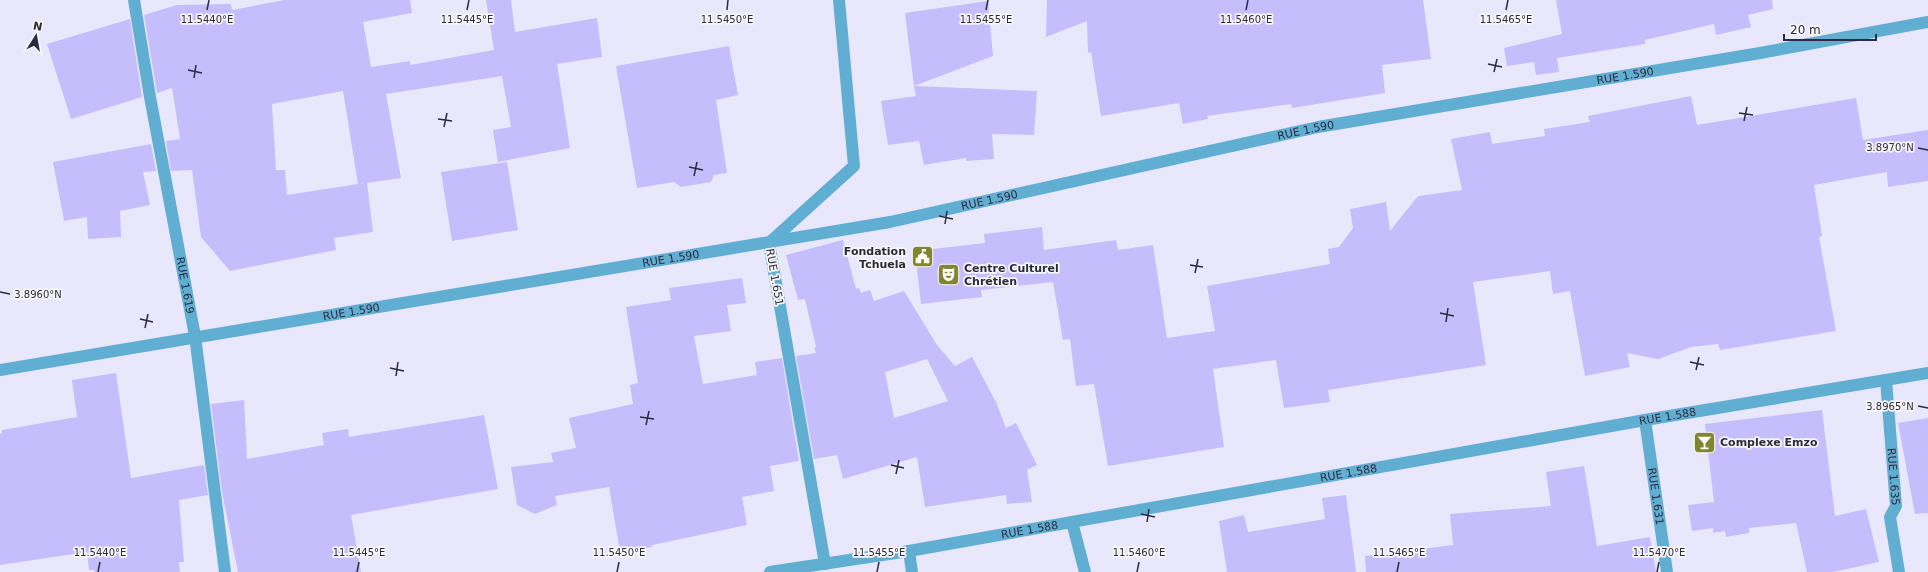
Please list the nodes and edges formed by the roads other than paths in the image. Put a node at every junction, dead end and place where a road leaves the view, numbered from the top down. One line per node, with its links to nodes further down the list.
1 (134, 0): 5 (street, RUE 1.619)
2 (839, 0): 4 (street, RUE 1.651)
3 (1928, 22): 4 (street, RUE 1.590)
4 (769, 242): 5 (street, RUE 1.590); 12 (street, RUE 1.651)
5 (195, 336): 6 (street, RUE 1.590); 13 (street, RUE 1.619)
6 (0, 370)
7 (1928, 373): 8 (street, RUE 1.588)
8 (1886, 380): 9 (street, RUE 1.588); 18 (street, RUE 1.635)
9 (1645, 420): 10 (street, RUE 1.588); 17 (street, RUE 1.631)
10 (1072, 522): 11 (street, RUE 1.588); 16 (street)
11 (909, 551): 12 (street, RUE 1.588); 15 (street)
12 (825, 564): 14 (street, RUE 1.588)
13 (225, 572)
14 (770, 572)
15 (912, 572)
16 (1085, 572)
17 (1667, 572)
18 (1899, 572)

